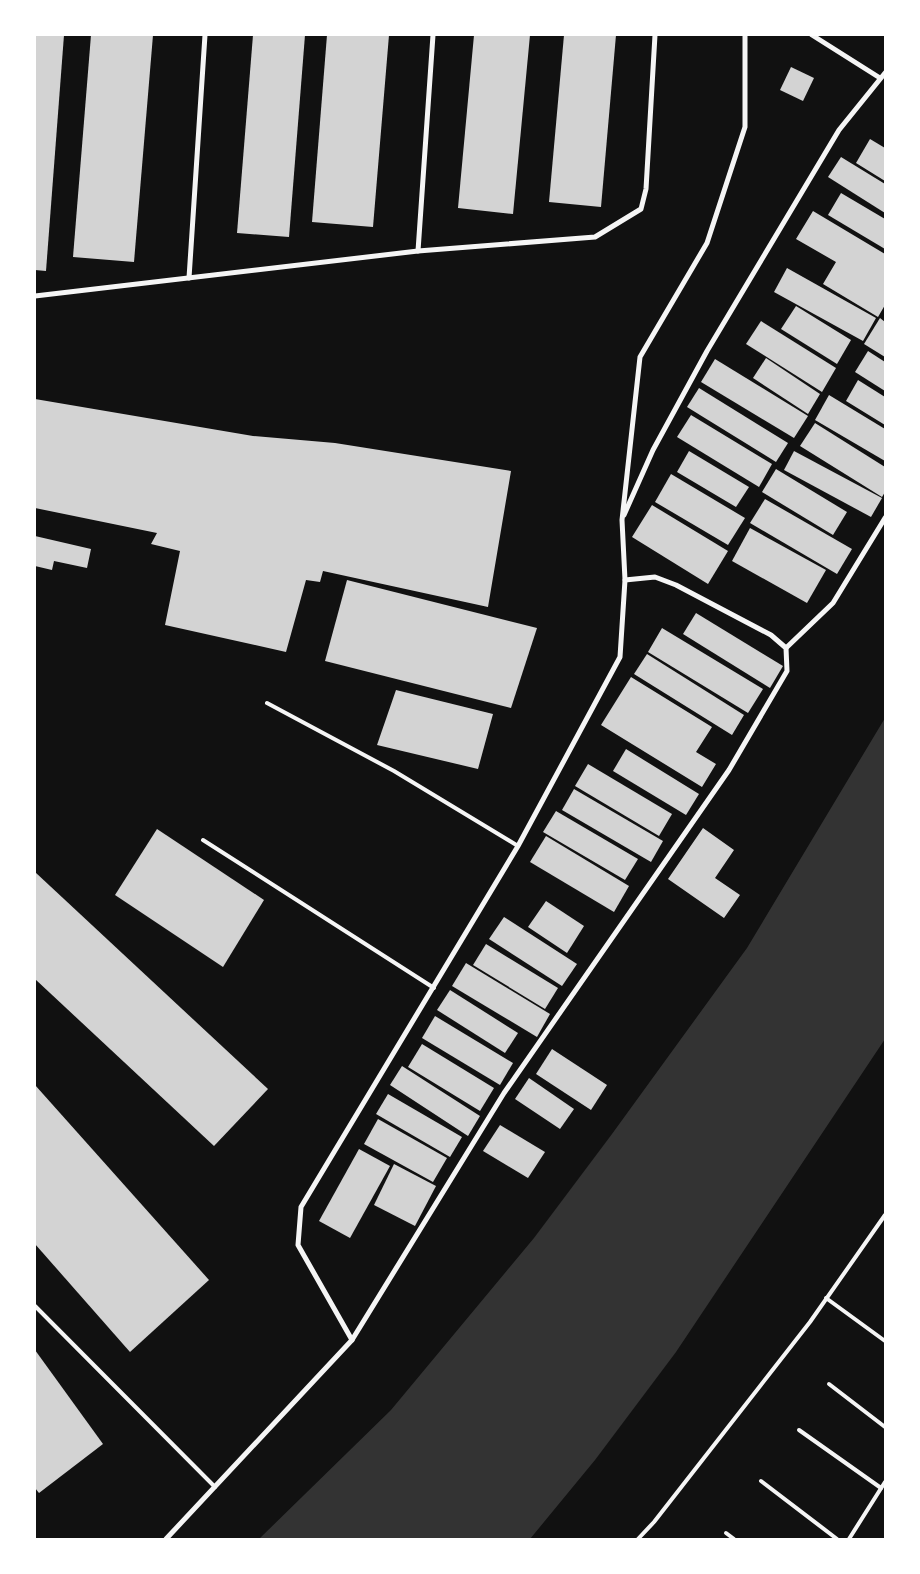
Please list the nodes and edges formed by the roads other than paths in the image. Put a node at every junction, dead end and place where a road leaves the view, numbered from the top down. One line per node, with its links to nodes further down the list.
1 (205, 35): 9 (street)
2 (433, 35): 8 (street)
3 (655, 35): 8 (street)
4 (745, 35): 12 (street)
5 (812, 35): 7 (street)
6 (885, 73): 7 (street)
7 (880, 78): 12 (street)
8 (418, 251): 9 (street)
9 (189, 278): 10 (street)
10 (35, 296)
11 (885, 518): 14 (street)
12 (622, 520): 13 (street)
13 (625, 580): 14 (street); 17 (street)
14 (786, 648): 22 (street)
15 (267, 703): 17 (lane)
16 (203, 840): 18 (lane)
17 (518, 846): 18 (street)
18 (434, 988): 22 (street)
19 (885, 1215): 20 (lane)
20 (826, 1298): 23 (lane); 33 (lane)
21 (35, 1306): 29 (lane)
22 (352, 1340): 29 (street)
23 (885, 1342)
24 (830, 1384): 25 (lane)
25 (885, 1427)
26 (799, 1430): 30 (lane)
27 (762, 1481): 35 (lane)
28 (885, 1482): 30 (lane)
29 (215, 1487): 32 (street)
30 (881, 1488): 36 (lane)
31 (726, 1532): 34 (lane)
32 (166, 1539)
33 (638, 1539)
34 (734, 1539)
35 (837, 1539)
36 (849, 1539)

